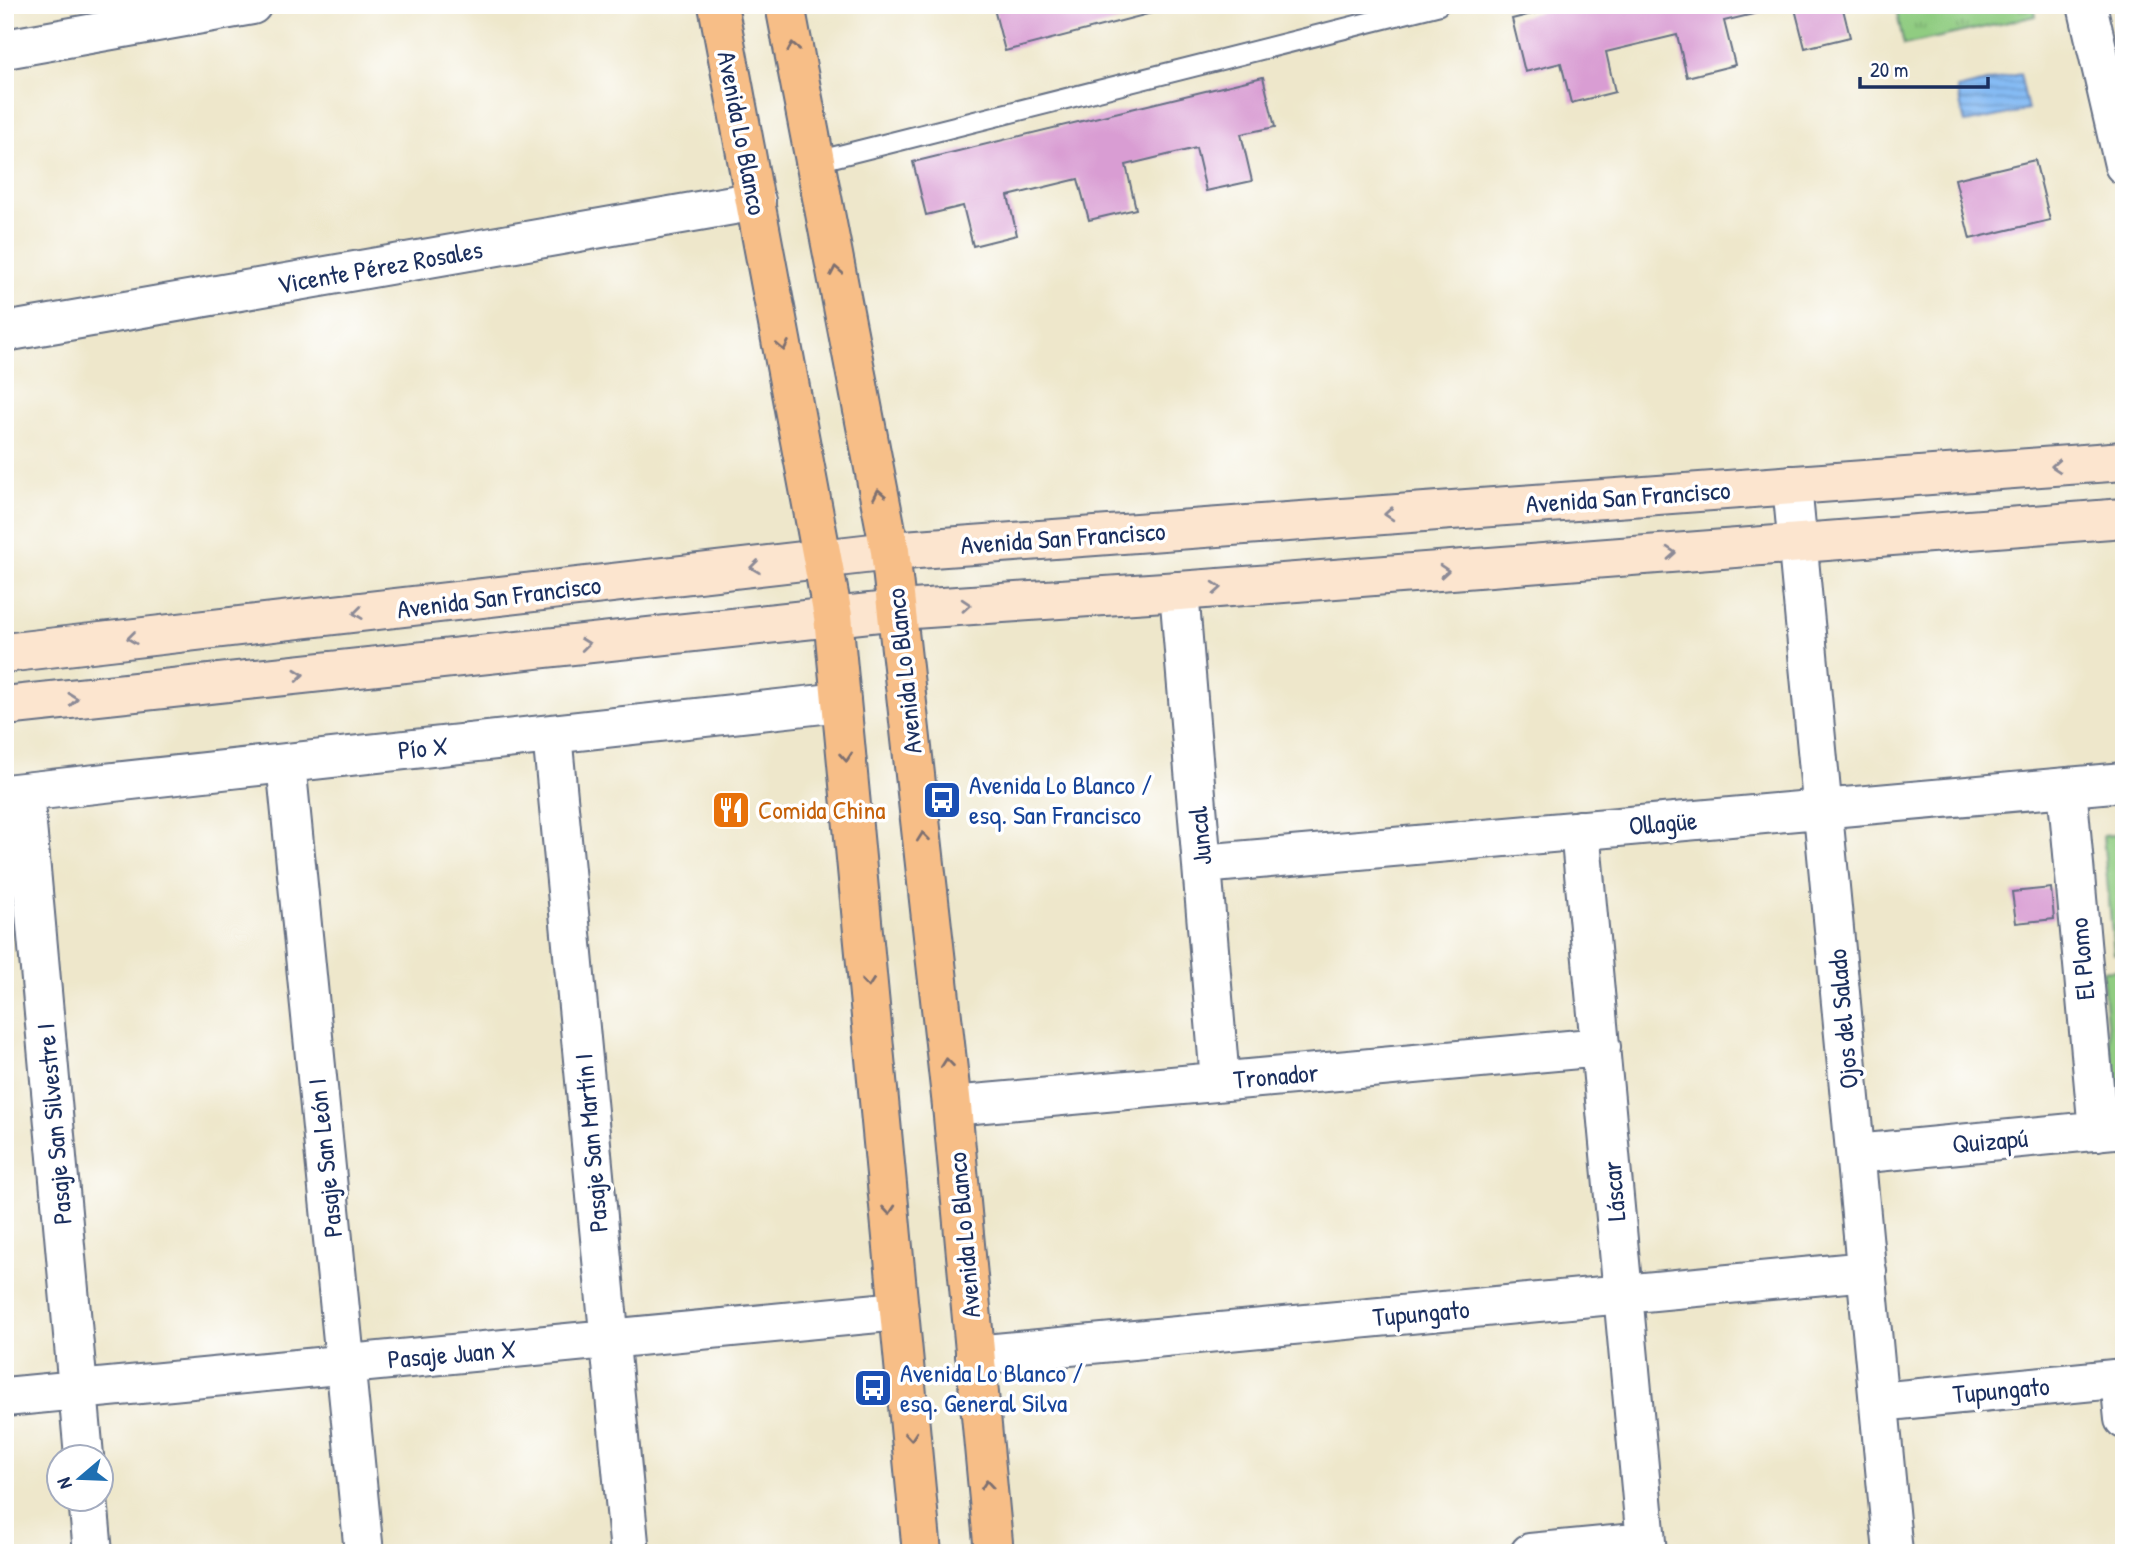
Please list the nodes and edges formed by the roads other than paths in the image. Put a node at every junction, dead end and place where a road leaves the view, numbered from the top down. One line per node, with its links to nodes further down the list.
1 (252, 5): 6 (street)
2 (718, 5): 11 (main road, Avenida Lo Blanco)
3 (785, 5): 9 (main road, Avenida Lo Blanco, one-way to 3)
4 (1438, 5): 9 (lane)
5 (2088, 5): 8 (street)
6 (149, 14): 7 (street)
7 (5, 49)
8 (2113, 72): 10 (street)
9 (814, 162): 17 (main road, Avenida Lo Blanco, one-way to 9)
10 (2124, 165)
11 (756, 201): 12 (street, Vicente Pérez Rosales); 18 (main road, Avenida Lo Blanco, one-way to 18)
12 (5, 332)
13 (2124, 461): 14 (street, Avenida San Francisco, one-way to 14)
14 (1792, 485): 16 (street, Ojos del Salado); 17 (street, Avenida San Francisco, one-way to 17)
15 (2124, 518): 16 (street, Avenida San Francisco)
16 (1797, 543): 19 (street, Avenida San Francisco, one-way to 16); 30 (street, Ojos del Salado)
17 (890, 551): 18 (street, Avenida San Francisco); 20 (main road, Avenida Lo Blanco)
18 (822, 560): 21 (main road, Avenida Lo Blanco); 22 (street, Avenida San Francisco, one-way to 22)
19 (1179, 591): 20 (street, Avenida San Francisco, one-way to 19); 32 (street, Juncal)
20 (898, 610): 21 (street, Avenida San Francisco); 35 (main road, Avenida Lo Blanco, one-way to 20)
21 (833, 616): 23 (main road, Avenida Lo Blanco); 24 (street, Avenida San Francisco, one-way to 21)
22 (5, 653)
23 (841, 702): 25 (street, Pío X); 40 (main road, Avenida Lo Blanco, one-way to 40)
24 (5, 706)
25 (552, 734): 26 (street, Pío X); 41 (street, Pasaje San Martín I)
26 (286, 763): 29 (street, Pío X); 43 (street, Pasaje San León I)
27 (2124, 782): 28 (street, Ollagüe)
28 (2067, 787): 30 (street, Ollagüe); 36 (street, El Plomo)
29 (15, 793): 45 (street, Pasaje San Silvestre I)
30 (1822, 809): 31 (street, Ollagüe); 37 (street, Ojos del Salado)
31 (1580, 830): 32 (street, Ollagüe); 33 (street, Láscar)
32 (1202, 864): 34 (street, Juncal)
33 (1601, 1047): 34 (street, Tronador); 39 (street, Láscar)
34 (1220, 1081): 35 (street, Tronador)
35 (952, 1106): 42 (main road, Avenida Lo Blanco)
36 (2111, 1130): 37 (street, Quizapú)
37 (1856, 1154): 38 (street, Ojos del Salado)
38 (1867, 1271): 39 (street, Tupungato); 47 (street, Ojos del Salado)
39 (1623, 1294): 42 (street, Tupungato); 51 (street, Láscar)
40 (899, 1311): 41 (street, Pasaje Juan X); 55 (main road, Avenida Lo Blanco, one-way to 55)
41 (609, 1339): 43 (street, Pasaje Juan X); 54 (street, Pasaje San Martín I)
42 (975, 1355): 56 (main road, Avenida Lo Blanco, one-way to 42)
43 (346, 1364): 45 (street, Pasaje Juan X); 53 (street, Pasaje San León I)
44 (2122, 1379): 47 (street, Tupungato); 48 (street)
45 (77, 1390): 46 (street, Pasaje Juan X); 49 (street, Pasaje San Silvestre I)
46 (5, 1397)
47 (1879, 1402): 58 (street, Ojos del Salado)
48 (2124, 1419)
49 (82, 1442)
50 (89, 1512): 52 (street)
51 (1647, 1547): 57 (street)
52 (93, 1553)
53 (365, 1553)
54 (630, 1553)
55 (922, 1553)
56 (994, 1553)
57 (1530, 1553)
58 (1893, 1553)

